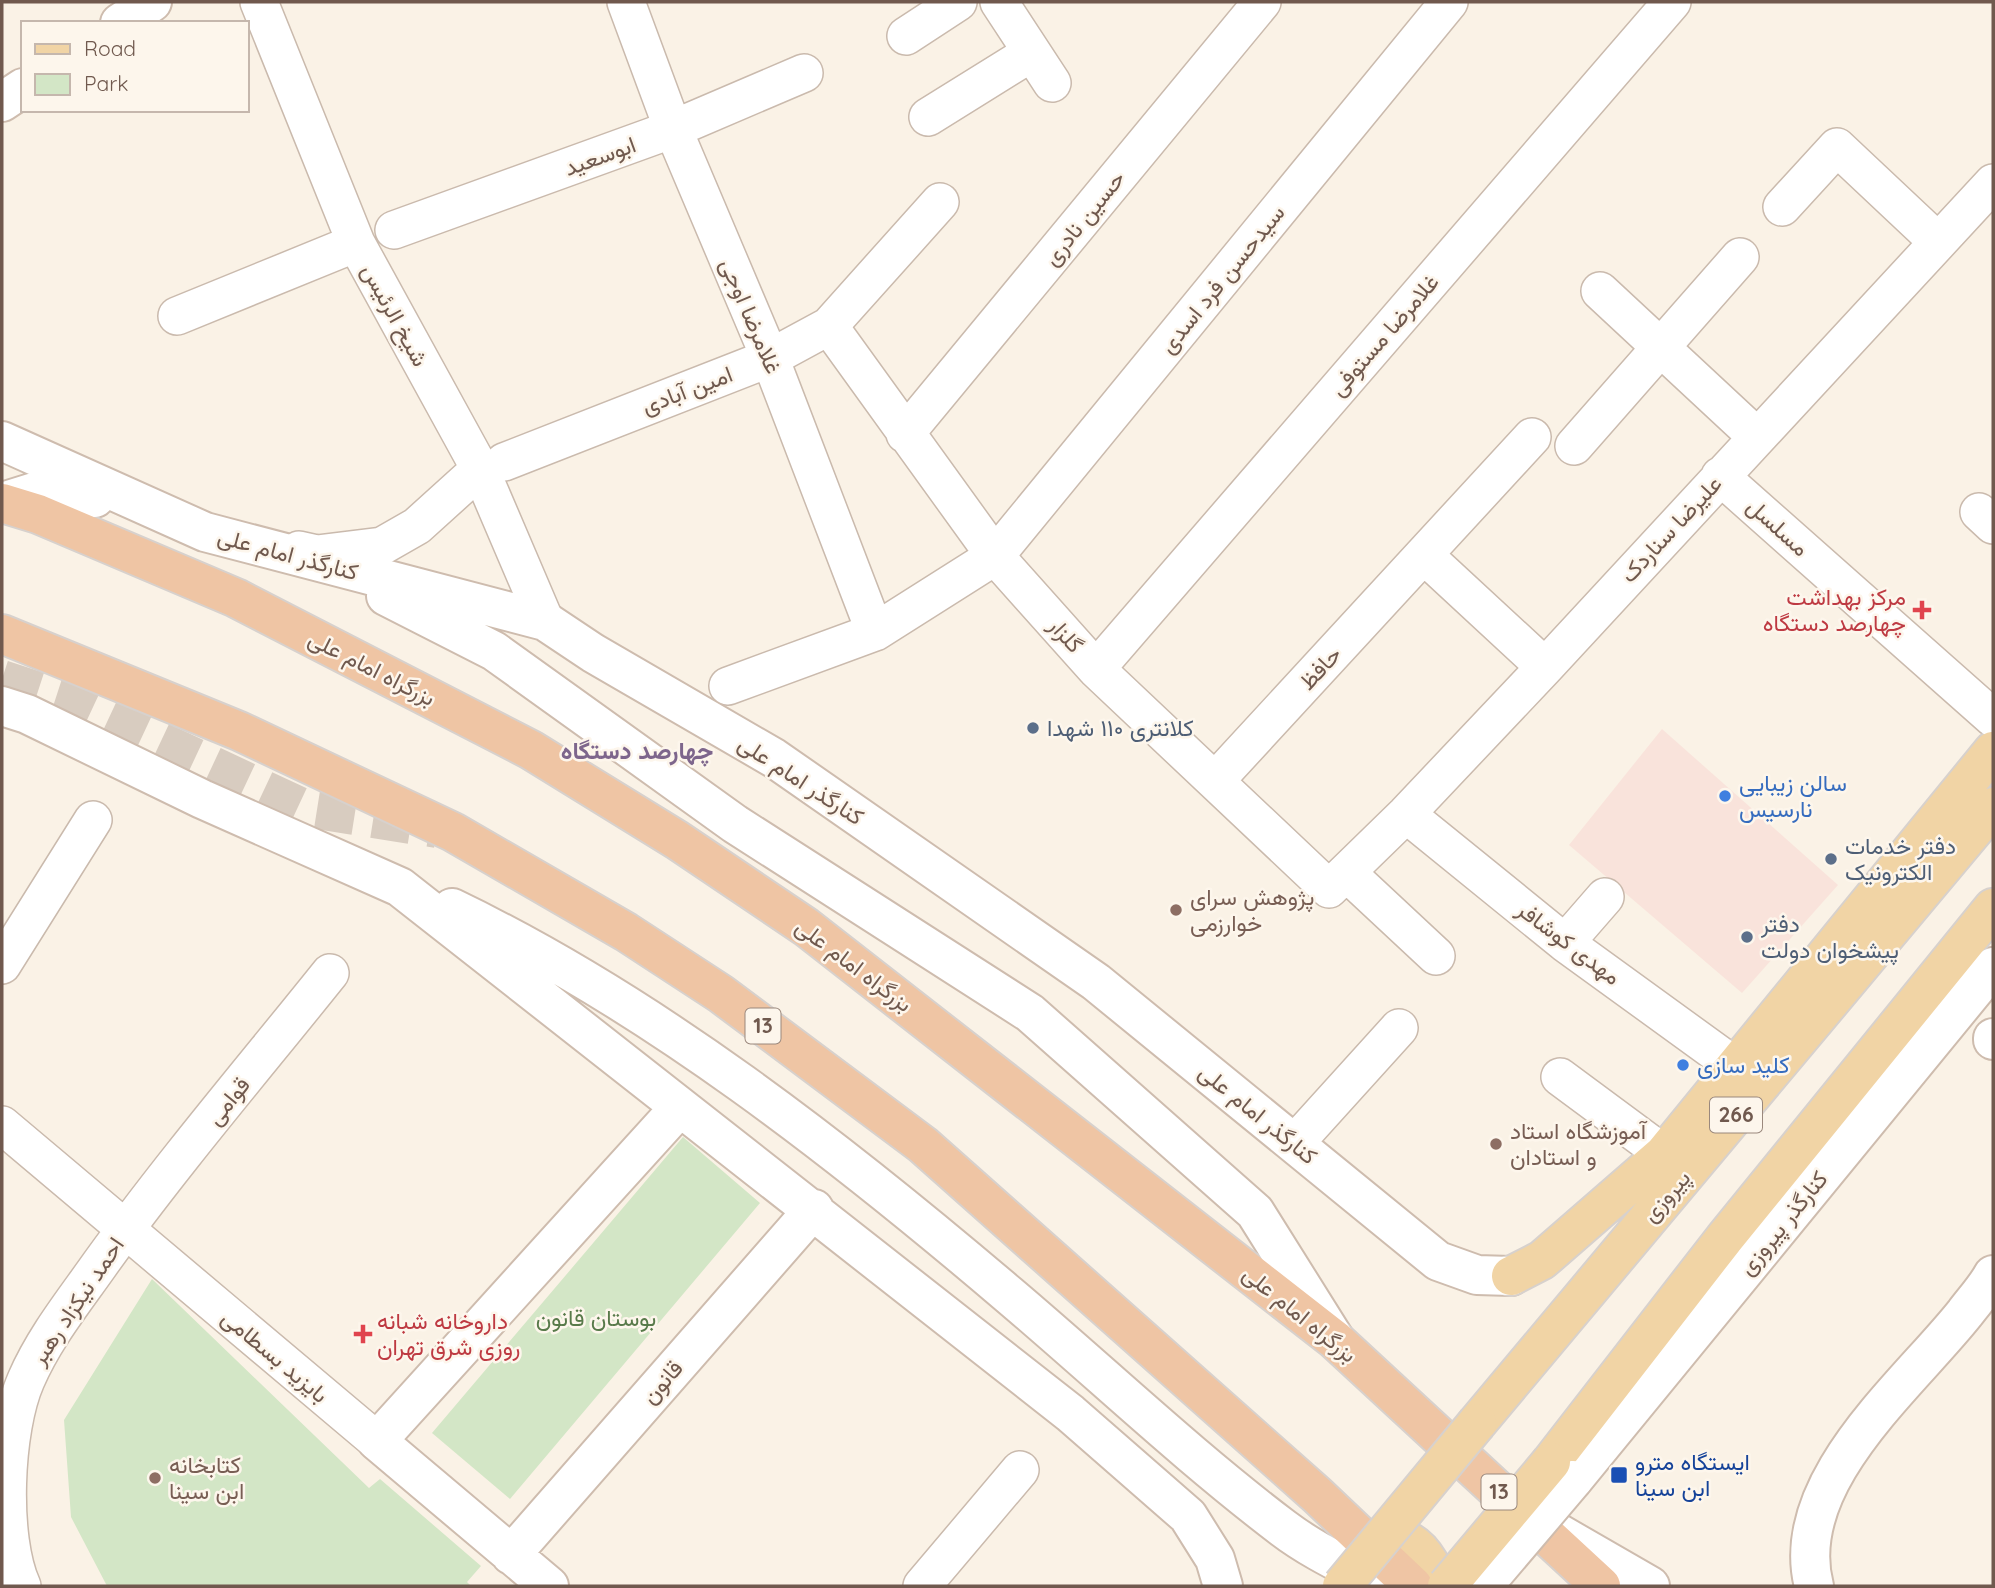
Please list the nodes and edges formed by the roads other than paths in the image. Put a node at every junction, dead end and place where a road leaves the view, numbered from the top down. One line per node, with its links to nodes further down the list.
1 (152, 2): 9 (main road)
2 (259, 2): 23 (street, شیخ الرئیس)
3 (626, 2): 17 (street, غلامرضا اوجی)
4 (958, 2): 10 (street)
5 (999, 2): 11 (street)
6 (1262, 2): 30 (street, حسین نادری)
7 (1449, 2): 41 (street, سیدحسن فرد اسدی)
8 (1672, 2): 47 (street, غلامرضا مستوفی)
9 (124, 21)
10 (906, 36)
11 (1031, 53): 13 (street); 16 (street)
12 (803, 73): 17 (street, ابوسعید)
13 (1052, 83)
14 (21, 89): 15 (main road)
15 (2, 102)
16 (928, 117)
17 (673, 129): 21 (street, ابوسعید); 29 (street, غلامرضا اوجی)
18 (1993, 183): 22 (street, علیرضا سناردک)
19 (940, 202): 27 (street, امین آبادی)
20 (1782, 207): 22 (street)
21 (394, 230)
22 (1938, 242): 32 (street, علیرضا سناردک)
23 (356, 243): 26 (street); 35 (street, شیخ الرئیس)
24 (1740, 257): 28 (street)
25 (1600, 291): 28 (street)
26 (177, 316)
27 (829, 326): 29 (street, امین آبادی); 30 (street, گلزار)
28 (1660, 347): 32 (street); 34 (street)
29 (769, 358): 35 (street, امین آبادی); 44 (street, غلامرضا اوجی)
30 (905, 434): 41 (street, گلزار)
31 (1532, 437): 40 (street, حافظ)
32 (1757, 437): 36 (street, علیرضا سناردک)
33 (2, 442): 38 (main road, کنارگذر امام علی)
34 (1574, 446)
35 (492, 465): 39 (street); 43 (street, شیخ الرئیس)
36 (1720, 476): 46 (street, علیرضا سناردک); 50 (street, مسلسل)
37 (2, 503): 38 (main road); 77 (highway, بزرگراه امام علی / 13)
38 (146, 506): 39 (main road, کنارگذر امام علی)
39 (205, 532): 42 (main road, کنارگذر امام علی)
40 (1425, 555): 46 (street); 52 (street, حافظ)
41 (995, 556): 44 (street, سیدحسن فرد اسدی); 47 (street, گلزار)
42 (323, 565): 43 (main road, کنارگذر امام علی); 77 (main road)
43 (545, 621): 70 (main road, کنارگذر امام علی)
44 (875, 632): 48 (street, سیدحسن فرد اسدی)
45 (2, 634): 91 (highway, 13)
46 (1545, 667): 54 (street, علیرضا سناردک)
47 (1096, 669): 52 (street, گلزار)
48 (728, 686)
49 (10, 705): 57 (main road)
50 (1993, 718)
51 (1993, 751): 66 (main road, 266)
52 (1214, 781): 56 (street, گلزار)
53 (1993, 807): 73 (main road, پیروزی / 266)
54 (1406, 814): 56 (street, علیرضا سناردک); 60 (street, مهدی کوشافر)
55 (93, 820): 62 (street)
56 (1347, 873): 61 (street)
57 (400, 887): 68 (main road); 90 (main road)
58 (1605, 897): 60 (street)
59 (1993, 908): 80 (main road)
60 (1566, 943): 66 (street, مهدی کوشافر)
61 (1436, 956)
62 (2, 965)
63 (1993, 967): 80 (main road, کنارگذر پیروزی)
64 (330, 973): 74 (street, قوامی)
65 (1399, 1028): 70 (street)
66 (1737, 1067): 71 (main road, 266)
67 (1560, 1077): 71 (street)
68 (680, 1107): 72 (main road); 78 (main road)
69 (2, 1125): 74 (street, بایزید بسطامی)
70 (1295, 1143): 76 (main road, کنارگذر امام علی)
71 (1664, 1154): 76 (main road, 266)
72 (814, 1209): 84 (main road, قانون); 88 (main road)
73 (1640, 1227): 76 (main road); 82 (main road, پیروزی / 266, bridge)
74 (125, 1229): 78 (street, بایزید بسطامی); 83 (street, احمد نیکزاد رهبر)
75 (1993, 1275): 97 (main road)
76 (1511, 1276)
77 (1335, 1340): 81 (highway, بزرگراه امام علی / 13)
78 (377, 1441): 84 (main road, بایزید بسطامی)
79 (1020, 1470): 87 (street)
80 (1562, 1471): 93 (main road, bridge); 94 (main road, bridge)
81 (1522, 1513): 95 (highway, بزرگراه امام علی / 13); 96 (main road)
82 (1384, 1535): 89 (main road, پیروزی / 266, bridge); 92 (main road)
83 (5, 1541): 85 (street, احمد نیکزاد رهبر)
84 (511, 1555): 86 (main road, بایزید بسطامی)
85 (22, 1586)
86 (549, 1586)
87 (922, 1586)
88 (1223, 1586)
89 (1342, 1586)
90 (1384, 1586)
91 (1413, 1586)
92 (1437, 1586)
93 (1447, 1586)
94 (1483, 1586)
95 (1601, 1586)
96 (1650, 1586)
97 (1814, 1586)

